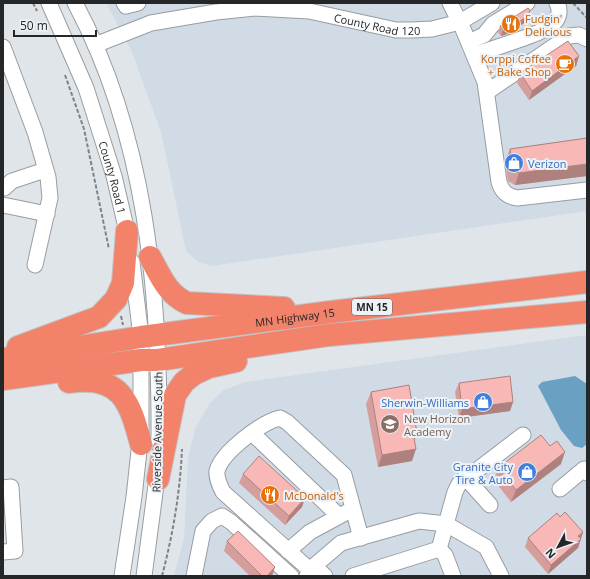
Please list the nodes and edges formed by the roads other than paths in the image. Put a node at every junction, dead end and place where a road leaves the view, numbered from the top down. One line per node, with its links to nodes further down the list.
1 (49, 3): 21 (street, County Road 1)
2 (75, 3): 12 (street, County Road 1)
3 (124, 3): 4 (street)
4 (138, 3)
5 (450, 3): 10 (street)
6 (492, 3): 10 (street, County Road 120)
7 (527, 3): 14 (street)
8 (557, 3): 14 (street)
9 (255, 6): 10 (street, County Road 120); 12 (street, County Road 120)
10 (460, 22): 14 (street)
11 (587, 39): 15 (street)
12 (95, 45): 22 (street, County Road 1)
13 (3, 48): 16 (street)
14 (472, 48): 15 (street)
15 (488, 92): 18 (street)
16 (46, 170): 17 (street); 20 (street)
17 (4, 188)
18 (587, 190)
19 (3, 205): 20 (street)
20 (47, 214): 23 (street)
21 (128, 231): 28 (street, County Road 1); 29 (highway)
22 (150, 257): 25 (highway); 28 (street, County Road 1)
23 (34, 265)
24 (587, 282): 25 (highway, MN Highway 15 / MN 15)
25 (331, 312): 28 (highway, MN Highway 15 / MN 15)
26 (587, 312): 27 (highway, MN Highway 15 / MN 15)
27 (371, 331): 31 (highway, MN Highway 15 / MN 15); 39 (highway)
28 (149, 336): 30 (highway, MN Highway 15 / MN 15); 31 (street, County Road 1)
29 (3, 354)
30 (3, 359)
31 (150, 360): 32 (highway, MN Highway 15 / MN 15); 36 (street, Riverside Avenue South); 39 (street, Riverside Avenue South)
32 (3, 379)
33 (3, 388): 36 (highway)
34 (252, 433): 43 (street); 44 (street); 48 (street)
35 (523, 435): 38 (street)
36 (141, 444): 52 (street, Riverside Avenue South)
37 (587, 473): 41 (street)
38 (465, 477): 42 (street); 45 (street)
39 (158, 479): 53 (street, Riverside Avenue South)
40 (3, 488): 49 (street)
41 (560, 489)
42 (490, 505)
43 (353, 509): 44 (street); 46 (street)
44 (339, 516): 48 (street)
45 (446, 524): 46 (street); 47 (street); 57 (street)
46 (361, 538): 50 (street)
47 (439, 549): 55 (street); 56 (street)
48 (288, 551): 50 (street)
49 (3, 552)
50 (314, 572)
51 (283, 573): 54 (street)
52 (122, 576)
53 (144, 576)
54 (194, 576)
55 (353, 576)
56 (453, 576)
57 (501, 576)

